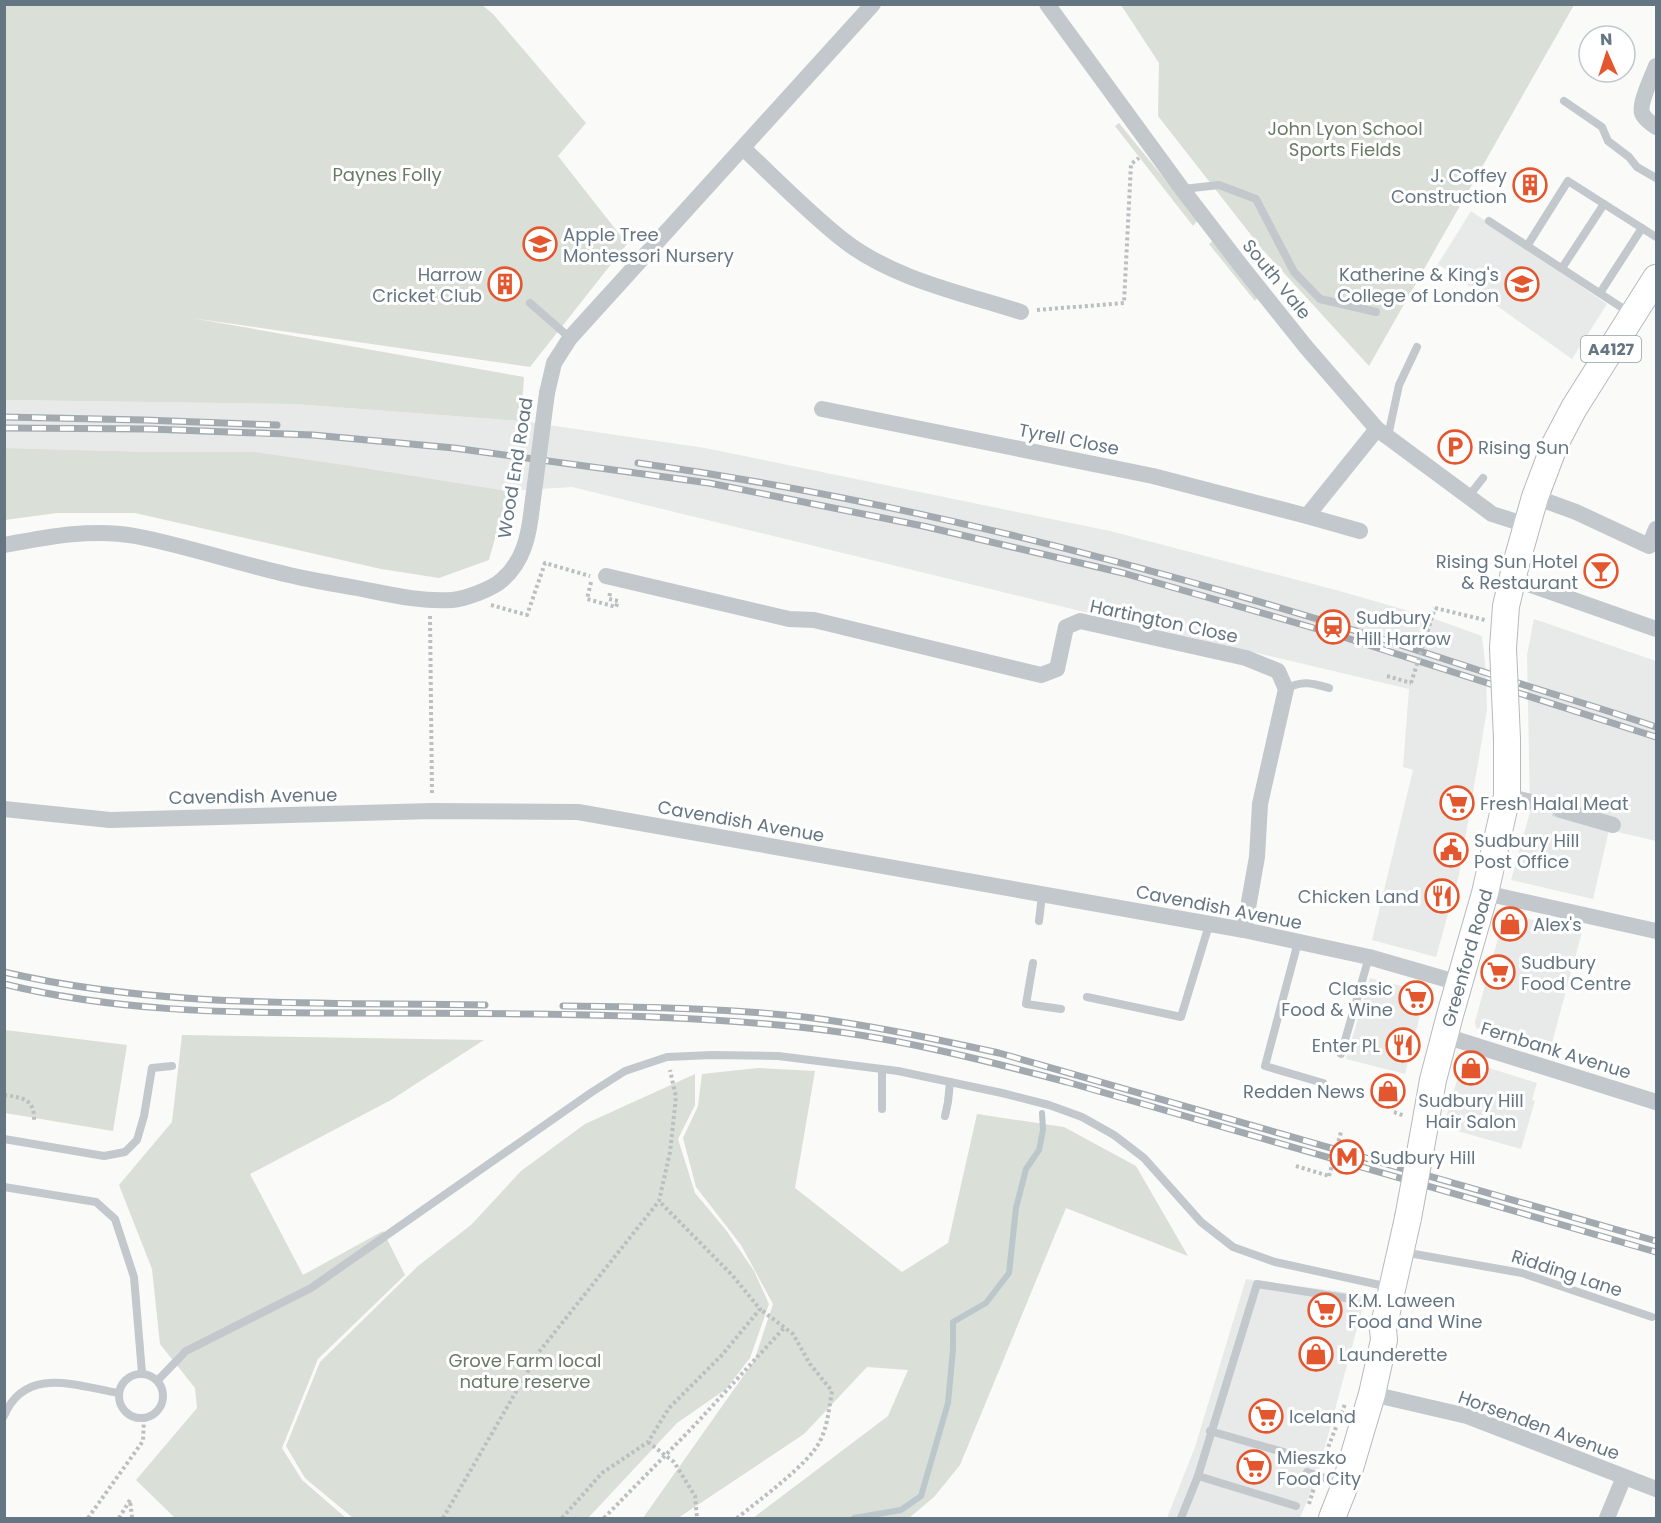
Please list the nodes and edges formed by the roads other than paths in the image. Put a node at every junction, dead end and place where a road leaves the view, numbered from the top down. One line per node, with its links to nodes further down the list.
1 (873, 4): 6 (street, Wood End Road)
2 (1047, 4): 8 (street, South Vale)
3 (1656, 66): 5 (street)
4 (1564, 101): 7 (lane)
5 (1656, 127)
6 (744, 149): 18 (street); 21 (street, Wood End Road)
7 (1656, 178)
8 (1182, 189): 19 (lane); 24 (street, South Vale)
9 (1604, 204): 11 (lane); 13 (lane); 14 (lane)
10 (1489, 221): 13 (lane)
11 (1642, 228): 12 (lane); 16 (lane)
12 (1656, 237)
13 (1527, 246): 14 (lane)
14 (1562, 268): 16 (lane)
15 (1656, 278): 20 (main road, Greenford Road / A4127)
16 (1600, 293): 20 (lane)
17 (530, 303): 21 (lane)
18 (1021, 312)
19 (1376, 312)
20 (1633, 315): 27 (main road, Greenford Road / A4127)
21 (570, 338): 32 (street, Wood End Road, bridge)
22 (1417, 347): 24 (lane)
23 (822, 409): 28 (street, Tyrell Close)
24 (1382, 432): 26 (street, South Vale); 28 (street)
25 (1483, 478): 26 (lane)
26 (1468, 497): 29 (street, South Vale)
27 (1535, 497): 29 (main road, Greenford Road / A4127); 33 (street)
28 (1307, 516): 31 (street, Tyrell Close)
29 (1526, 525): 35 (main road, Greenford Road / A4127)
30 (1656, 529): 33 (street)
31 (1360, 531)
32 (4, 545)
33 (1653, 548)
34 (610, 577): 38 (street, Hartington Close)
35 (1514, 579): 36 (street); 42 (main road, Greenford Road / A4127, bridge)
36 (1656, 629)
37 (1329, 688): 38 (lane)
38 (1286, 689): 46 (street)
39 (4, 810): 43 (street, Cavendish Avenue)
40 (1561, 810): 41 (street)
41 (1613, 825)
42 (1485, 893): 47 (street); 51 (main road, Greenford Road / A4127)
43 (1042, 895): 44 (lane); 45 (street, Cavendish Avenue)
44 (1039, 921)
45 (1209, 925): 46 (street, Cavendish Avenue); 52 (lane)
46 (1244, 930): 48 (street, Cavendish Avenue)
47 (1656, 932)
48 (1298, 942): 49 (street, Cavendish Avenue); 59 (lane)
49 (1369, 957): 51 (street, Cavendish Avenue); 55 (lane)
50 (1033, 963): 53 (lane)
51 (1459, 983): 54 (main road, Greenford Road / A4127)
52 (1087, 997)
53 (1062, 1009)
54 (1445, 1036): 60 (street, Fernbank Avenue); 65 (main road, Greenford Road / A4127, bridge)
55 (1341, 1054)
56 (172, 1066): 63 (lane)
57 (882, 1069): 58 (lane); 61 (lane); 70 (lane)
58 (950, 1082): 62 (lane); 66 (lane)
59 (1323, 1083)
60 (1656, 1102)
61 (882, 1109)
62 (945, 1116)
63 (4, 1139)
64 (4, 1187): 69 (lane)
65 (1400, 1251): 66 (main road, Greenford Road / A4127); 68 (lane, Ridding Lane)
66 (1392, 1288): 72 (main road, Greenford Road / A4127)
67 (1352, 1299): 74 (lane)
68 (1652, 1317)
69 (142, 1373): 70 (lane); 71 (lane)
70 (158, 1380): 71 (lane)
71 (119, 1393): 73 (lane)
72 (1372, 1394): 78 (street, Horsenden Avenue); 79 (main road, Greenford Road / A4127)
73 (4, 1416)
74 (1210, 1431): 75 (lane); 77 (lane)
75 (1311, 1460)
76 (1307, 1472): 79 (lane)
77 (1198, 1476): 81 (lane); 82 (lane)
78 (1624, 1477): 80 (street, Horsenden Avenue); 84 (street)
79 (1345, 1485): 83 (main road, Greenford Road / A4127)
80 (1656, 1489)
81 (1296, 1506)
82 (1182, 1518)
83 (1332, 1518)
84 (1607, 1518)

